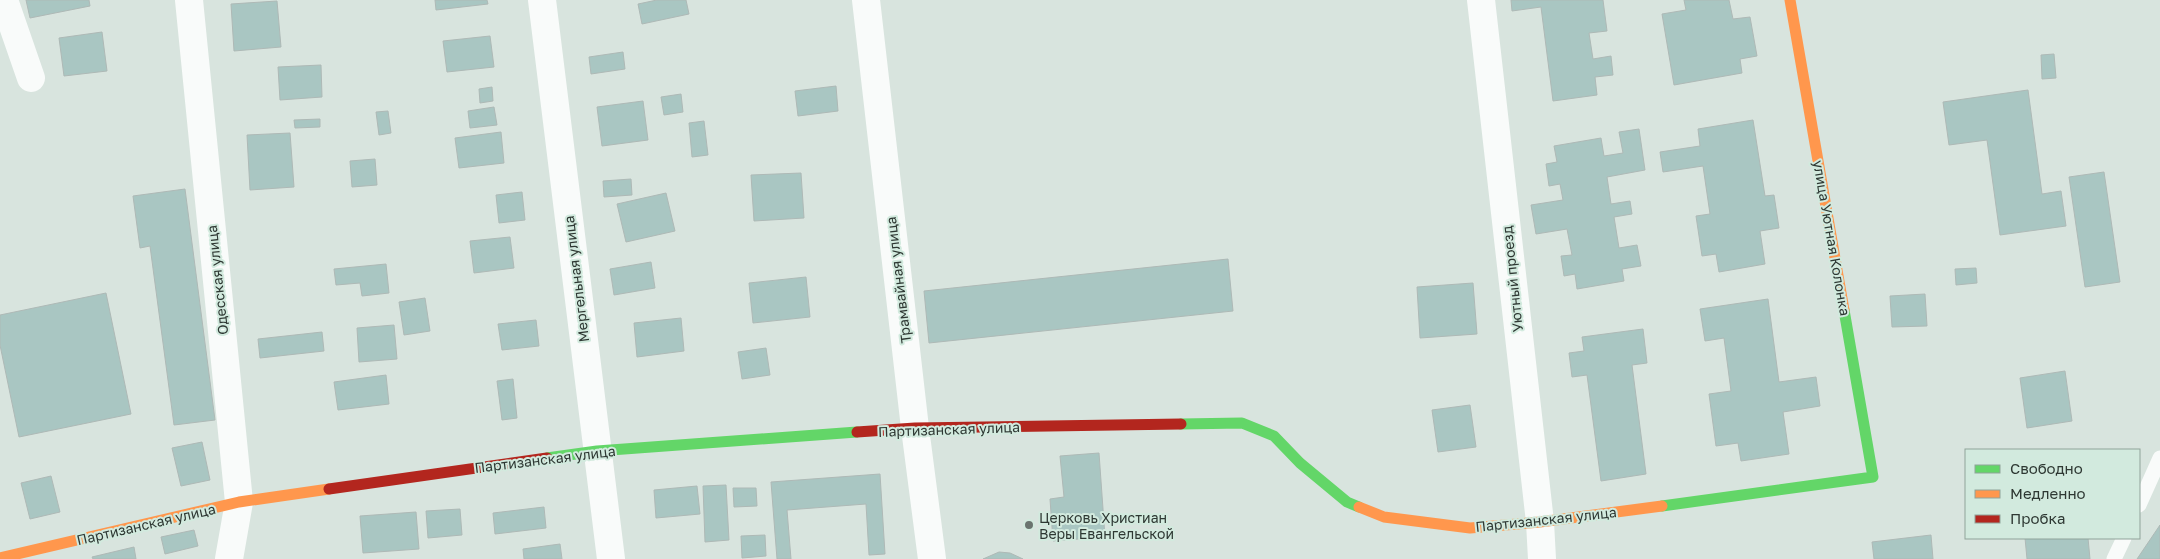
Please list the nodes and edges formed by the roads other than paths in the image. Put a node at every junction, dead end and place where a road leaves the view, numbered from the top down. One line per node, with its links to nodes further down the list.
1 (4, 0): 7 (street)
2 (189, 0): 12 (street, Одесская улица)
3 (542, 0): 9 (street, Мергельная улица)
4 (866, 0): 8 (street, Трамвайная улица)
5 (1480, 0): 14 (street, Уютный проезд)
6 (1790, 0): 11 (street, улица Уютная Колонка)
7 (31, 78)
8 (914, 428): 9 (street, Партизанская улица); 14 (street, Партизанская улица); 19 (street, Трамвайная улица)
9 (597, 451): 12 (street, Партизанская улица); 18 (street, Мергельная улица)
10 (2160, 458): 13 (lane)
11 (1873, 477): 14 (street, Партизанская улица)
12 (239, 502): 16 (street, Партизанская улица); 17 (street, Одесская улица)
13 (2140, 503)
14 (1540, 522): 20 (street, Уютный проезд)
15 (2124, 539): 21 (lane)
16 (0, 558)
17 (230, 559)
18 (611, 559)
19 (932, 559)
20 (1542, 559)
21 (2114, 559)

